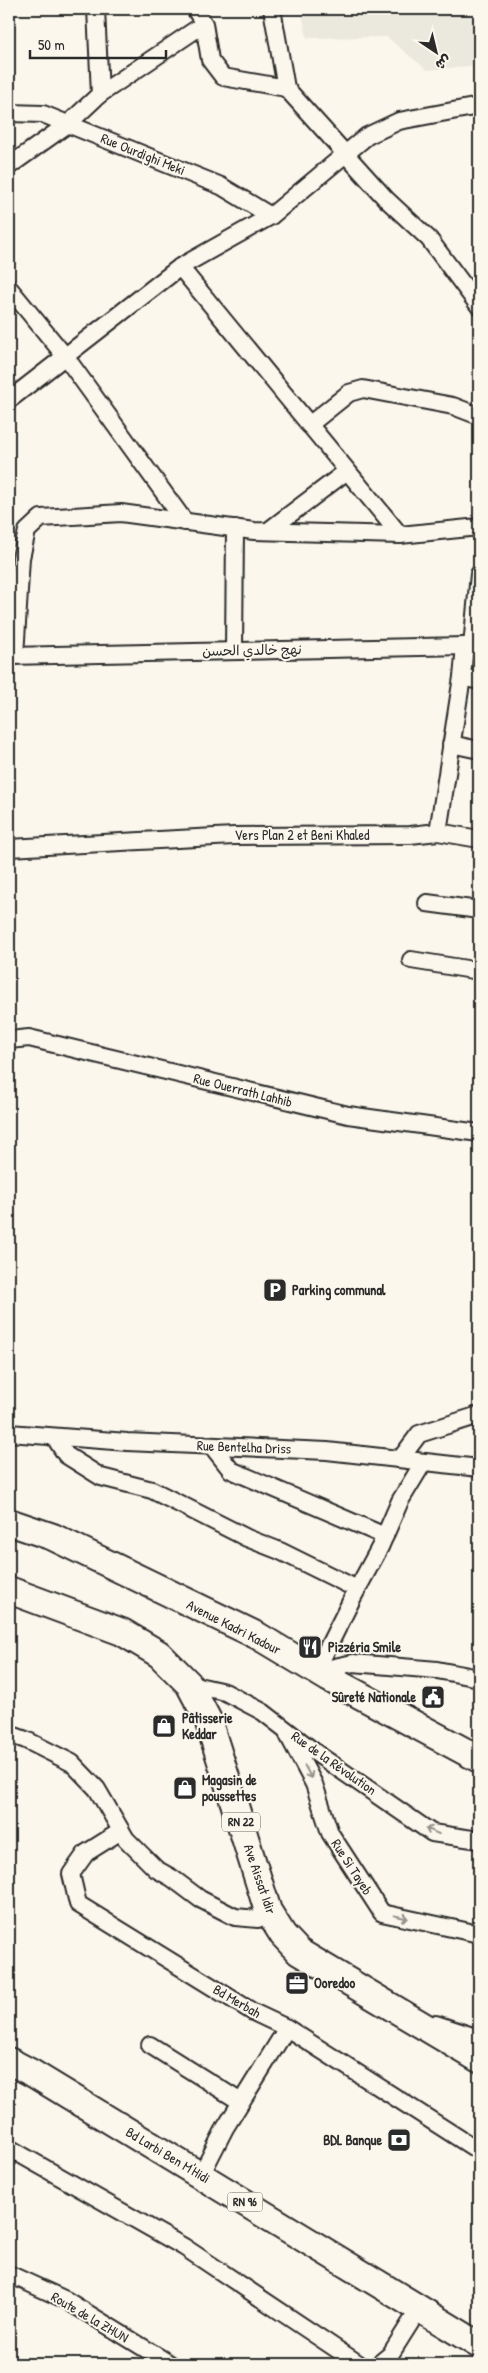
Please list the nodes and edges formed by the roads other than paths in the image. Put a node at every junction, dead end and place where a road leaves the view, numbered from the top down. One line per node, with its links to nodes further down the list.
1 (96, 9): 6 (street)
2 (195, 9): 4 (street)
3 (272, 9): 5 (street)
4 (204, 24): 5 (street); 6 (street)
5 (286, 88): 11 (street)
6 (100, 94): 10 (street)
7 (474, 107): 9 (street); 11 (street)
8 (9, 113): 10 (street, Rue Ourdighi Meki)
9 (479, 122)
10 (68, 124): 12 (street); 13 (street, Rue Ourdighi Meki)
11 (344, 155): 13 (street); 16 (street)
12 (9, 166)
13 (271, 216): 14 (street)
14 (180, 267): 17 (street); 20 (street)
15 (9, 288): 17 (street)
16 (479, 306)
17 (65, 356): 18 (street); 22 (street)
18 (9, 400)
19 (479, 416): 20 (street)
20 (310, 425): 21 (street)
21 (347, 471): 25 (street); 26 (street)
22 (185, 522): 24 (street); 30 (street)
23 (479, 527): 26 (street)
24 (235, 528): 25 (street); 29 (street)
25 (268, 531): 26 (street)
26 (400, 534)
27 (479, 574): 28 (street)
28 (472, 646): 29 (street, نهج خالدي الحسن); 31 (street)
29 (234, 651): 30 (street, نهج خالدي الحسن)
30 (12, 656)
31 (462, 677): 32 (street); 33 (street)
32 (479, 681)
33 (451, 744): 34 (street); 35 (street)
34 (479, 750)
35 (438, 832): 36 (street, Vers Plan 2 et Beni Khaled); 37 (street, Vers Plan 2 et Beni Khaled)
36 (479, 840)
37 (9, 848)
38 (427, 903): 39 (street)
39 (479, 910)
40 (411, 960): 41 (street)
41 (479, 971)
42 (9, 1040): 43 (street, Rue Ouerrath Lahhib)
43 (479, 1133)
44 (479, 1415): 48 (street)
45 (9, 1433): 46 (street, Rue Bentelha Driss)
46 (55, 1438): 47 (street, Rue Bentelha Driss); 53 (street)
47 (212, 1446): 48 (street, Rue Bentelha Driss); 52 (street)
48 (401, 1458): 49 (street, Rue Bentelha Driss)
49 (423, 1463): 50 (street, Rue Bentelha Driss); 52 (street)
50 (479, 1468)
51 (9, 1522): 55 (main road, Avenue Kadri Kadour)
52 (385, 1536): 53 (street)
53 (357, 1589): 55 (street)
54 (9, 1590): 57 (main road, Ave Aissat Idir / RN 22)
55 (316, 1671): 56 (street); 60 (main road, Avenue Kadri Kadour)
56 (479, 1678)
57 (189, 1684): 58 (street, Rue de la Révolution); 63 (main road, Ave Aissat Idir / RN 22)
58 (285, 1728): 62 (street, Rue de la Révolution, one-way to 58); 64 (street, Rue Si Tayeb, one-way to 64)
59 (9, 1734): 61 (street)
60 (479, 1759)
61 (121, 1831): 63 (street); 66 (street, Bd Merbah)
62 (479, 1840)
63 (268, 1910): 65 (main road, Ave Aissat Idir / RN 22)
64 (479, 1934)
65 (399, 2011): 67 (street); 69 (main road, Ave Aissat Idir / RN 22)
66 (286, 2028): 71 (street); 73 (street, Bd Merbah)
67 (479, 2038)
68 (150, 2045): 71 (street)
69 (479, 2059)
70 (9, 2061): 74 (main road, Bd Larbi Ben M'Hidi / RN 96)
71 (241, 2102): 74 (street)
72 (9, 2148): 79 (street)
73 (479, 2151)
74 (200, 2175): 76 (main road, Bd Larbi Ben M'Hidi / RN 96)
75 (9, 2274): 78 (street, Route de la ZHUN)
76 (419, 2309): 77 (main road, Bd Larbi Ben M'Hidi / RN 96); 80 (street)
77 (479, 2345)
78 (170, 2364)
79 (359, 2364)
80 (379, 2364)

